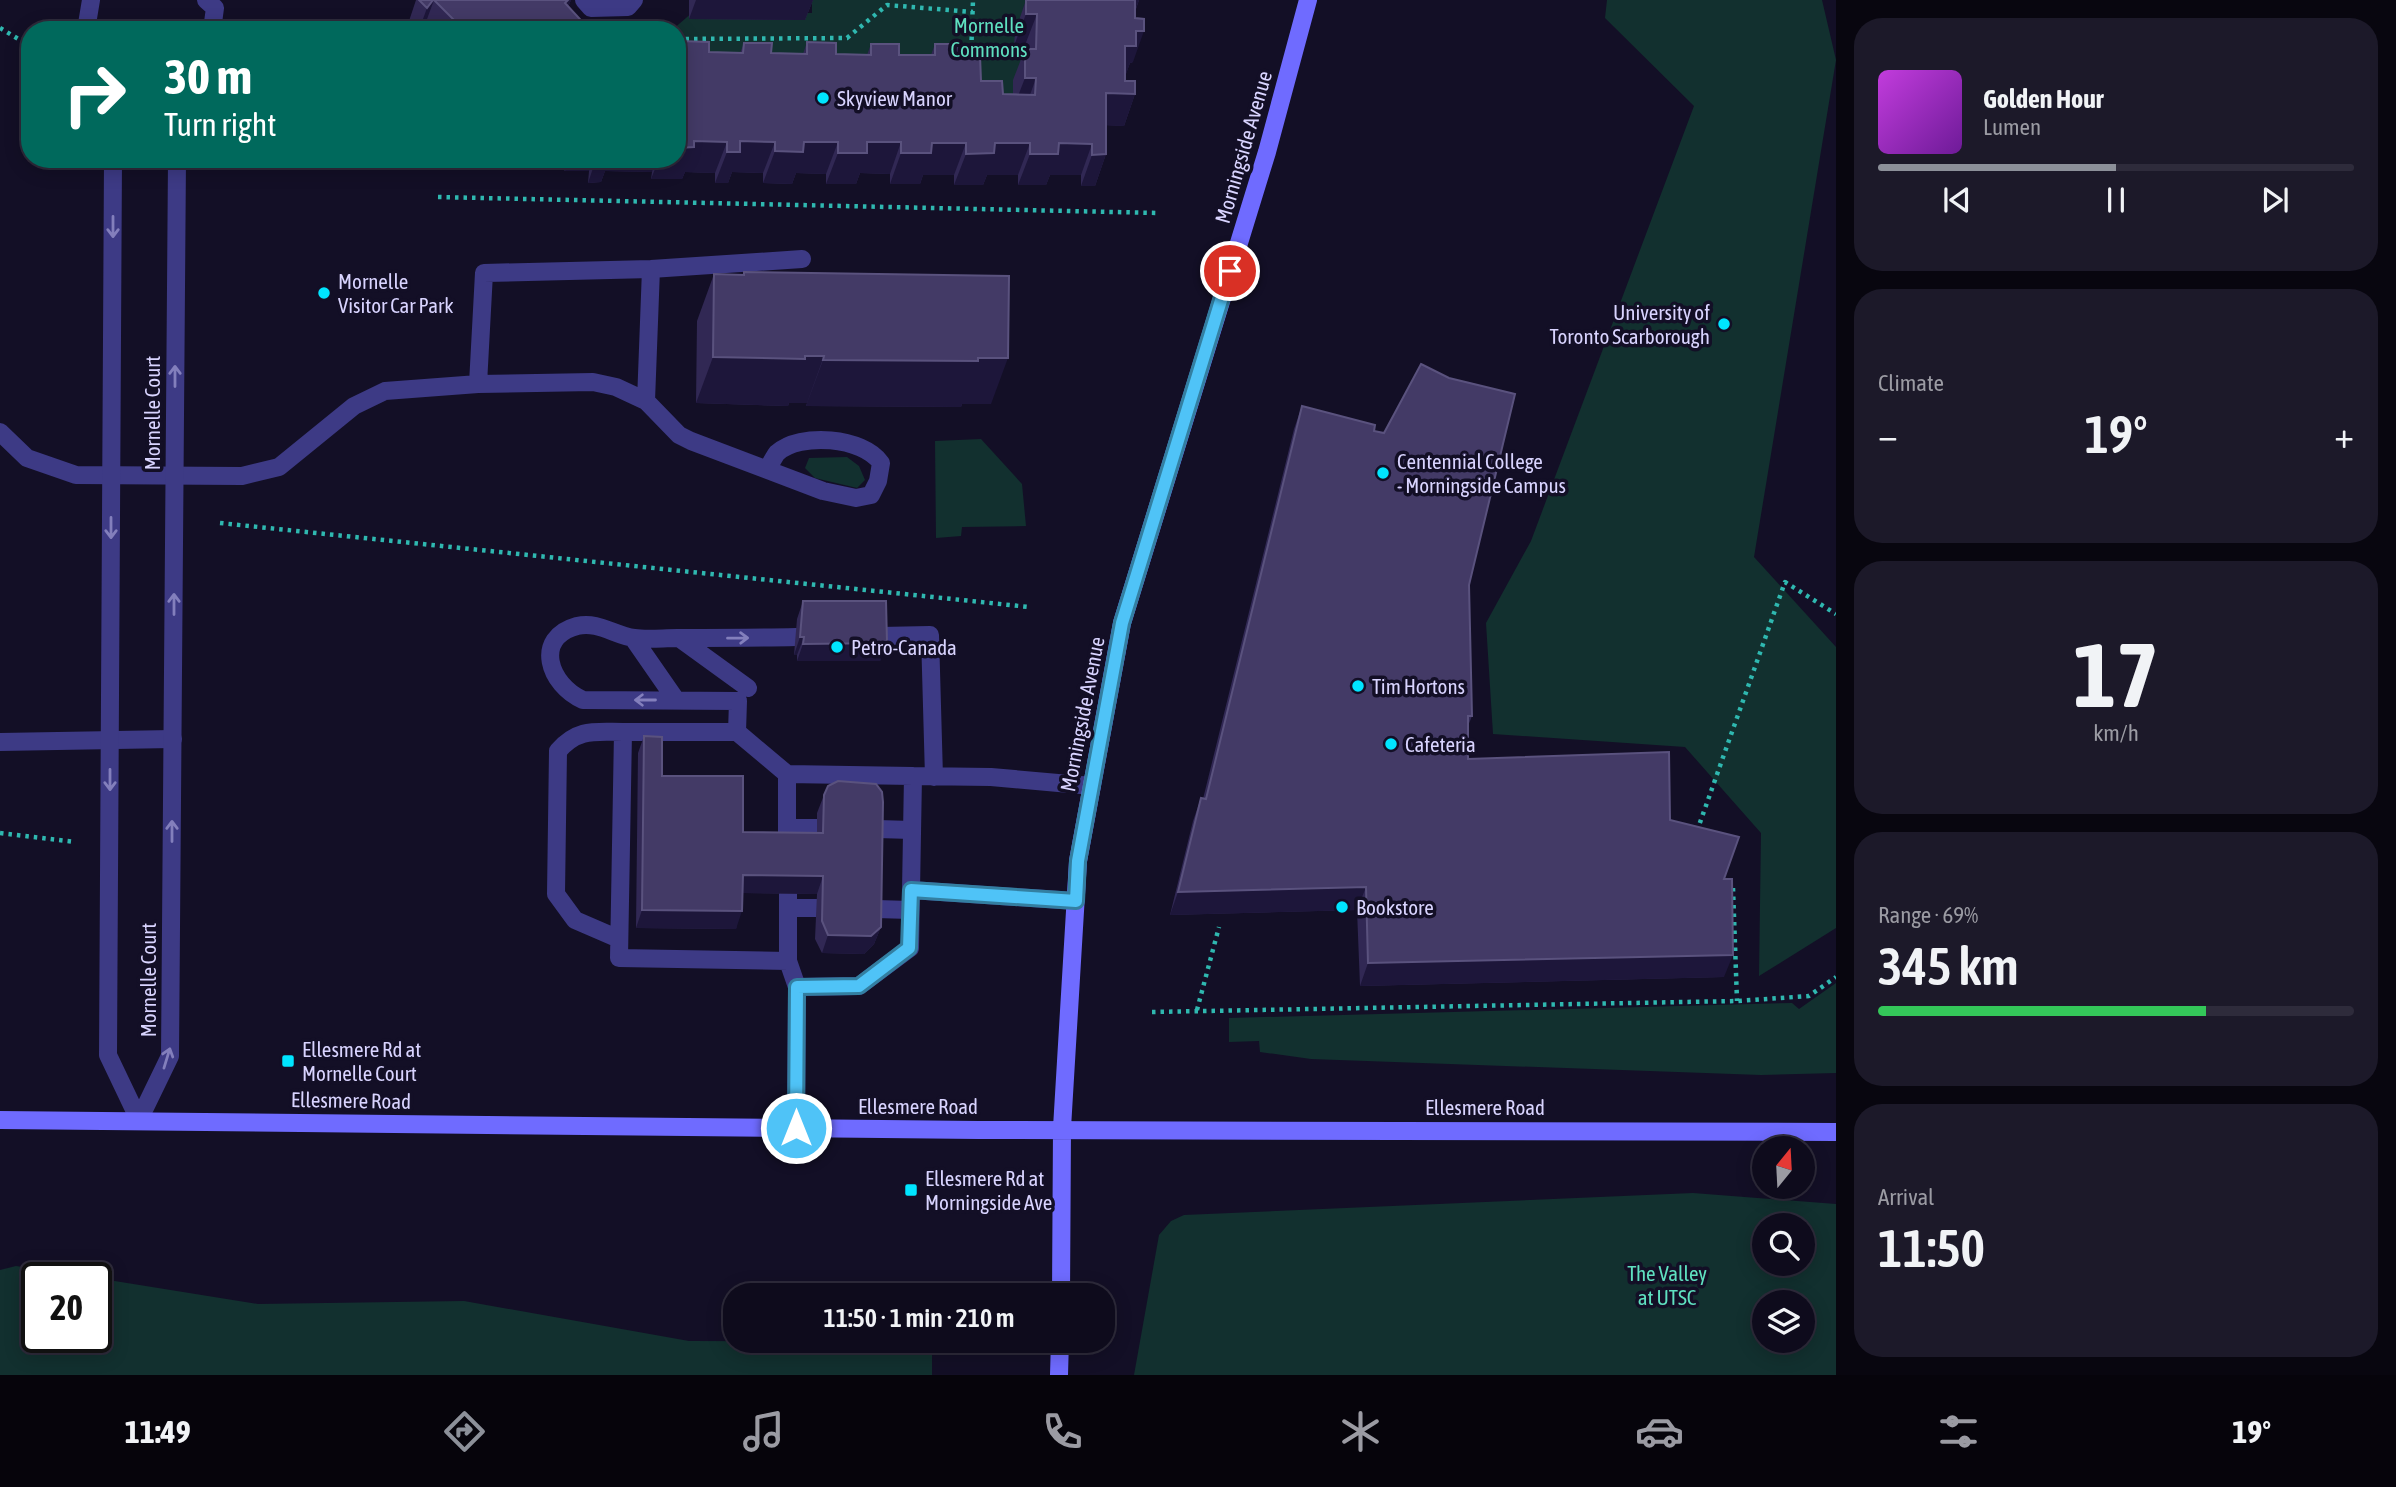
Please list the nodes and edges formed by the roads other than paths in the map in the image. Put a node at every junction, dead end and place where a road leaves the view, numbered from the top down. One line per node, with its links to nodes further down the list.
1 (91, 0): 6 (street)
2 (584, 0): 3 (street)
3 (634, 0)
4 (1308, 0): 32 (main road, Morningside Avenue)
5 (217, 3): 7 (street)
6 (88, 21)
7 (214, 21)
8 (113, 168): 16 (street, Mornelle Court, one-way to 16)
9 (177, 168): 17 (street, Mornelle Court, one-way to 9)
10 (802, 259): 11 (street)
11 (651, 269): 12 (street); 13 (street)
12 (478, 384): 13 (street); 17 (street)
13 (646, 401): 15 (street)
14 (0, 432): 16 (street)
15 (768, 468): 15 (street)
16 (112, 478): 17 (street); 27 (street, Mornelle Court, one-way to 27)
17 (175, 478): 26 (street, Mornelle Court, one-way to 17)
18 (880, 636): 31 (street)
19 (796, 637): 21 (street, one-way to 19)
20 (633, 638): 21 (street); 23 (street); 23 (street, one-way to 20)
21 (679, 638): 22 (street)
22 (743, 694): 23 (street); 25 (street)
23 (677, 700)
24 (623, 732): 25 (street); 43 (street); 43 (street)
25 (737, 732): 29 (street)
26 (173, 739): 27 (street); 47 (street, Mornelle Court, one-way to 26)
27 (111, 741): 28 (street); 47 (street, Mornelle Court, one-way to 47)
28 (0, 742)
29 (787, 774): 30 (street); 33 (street)
30 (913, 776): 31 (street); 36 (street)
31 (934, 777): 32 (street)
32 (1092, 786): 39 (main road, Morningside Avenue)
33 (787, 828): 34 (street); 37 (street)
34 (817, 828)
35 (877, 829): 36 (street)
36 (912, 830): 38 (street)
37 (788, 850)
38 (911, 890): 39 (street); 42 (street)
39 (1076, 901): 49 (main road, Morningside Avenue)
40 (817, 908): 44 (street)
41 (876, 909): 42 (street)
42 (910, 910): 45 (street)
43 (619, 939): 44 (street)
44 (788, 961): 45 (street)
45 (797, 987): 48 (street)
46 (0, 1120): 47 (main road, Ellesmere Road)
47 (139, 1120): 48 (main road, Ellesmere Road)
48 (796, 1128): 49 (main road, Ellesmere Road)
49 (1062, 1128): 50 (main road, Ellesmere Road); 51 (main road, Morningside Avenue)
50 (1836, 1132)
51 (1061, 1283)
52 (1060, 1353): 53 (main road)
53 (1059, 1375)

